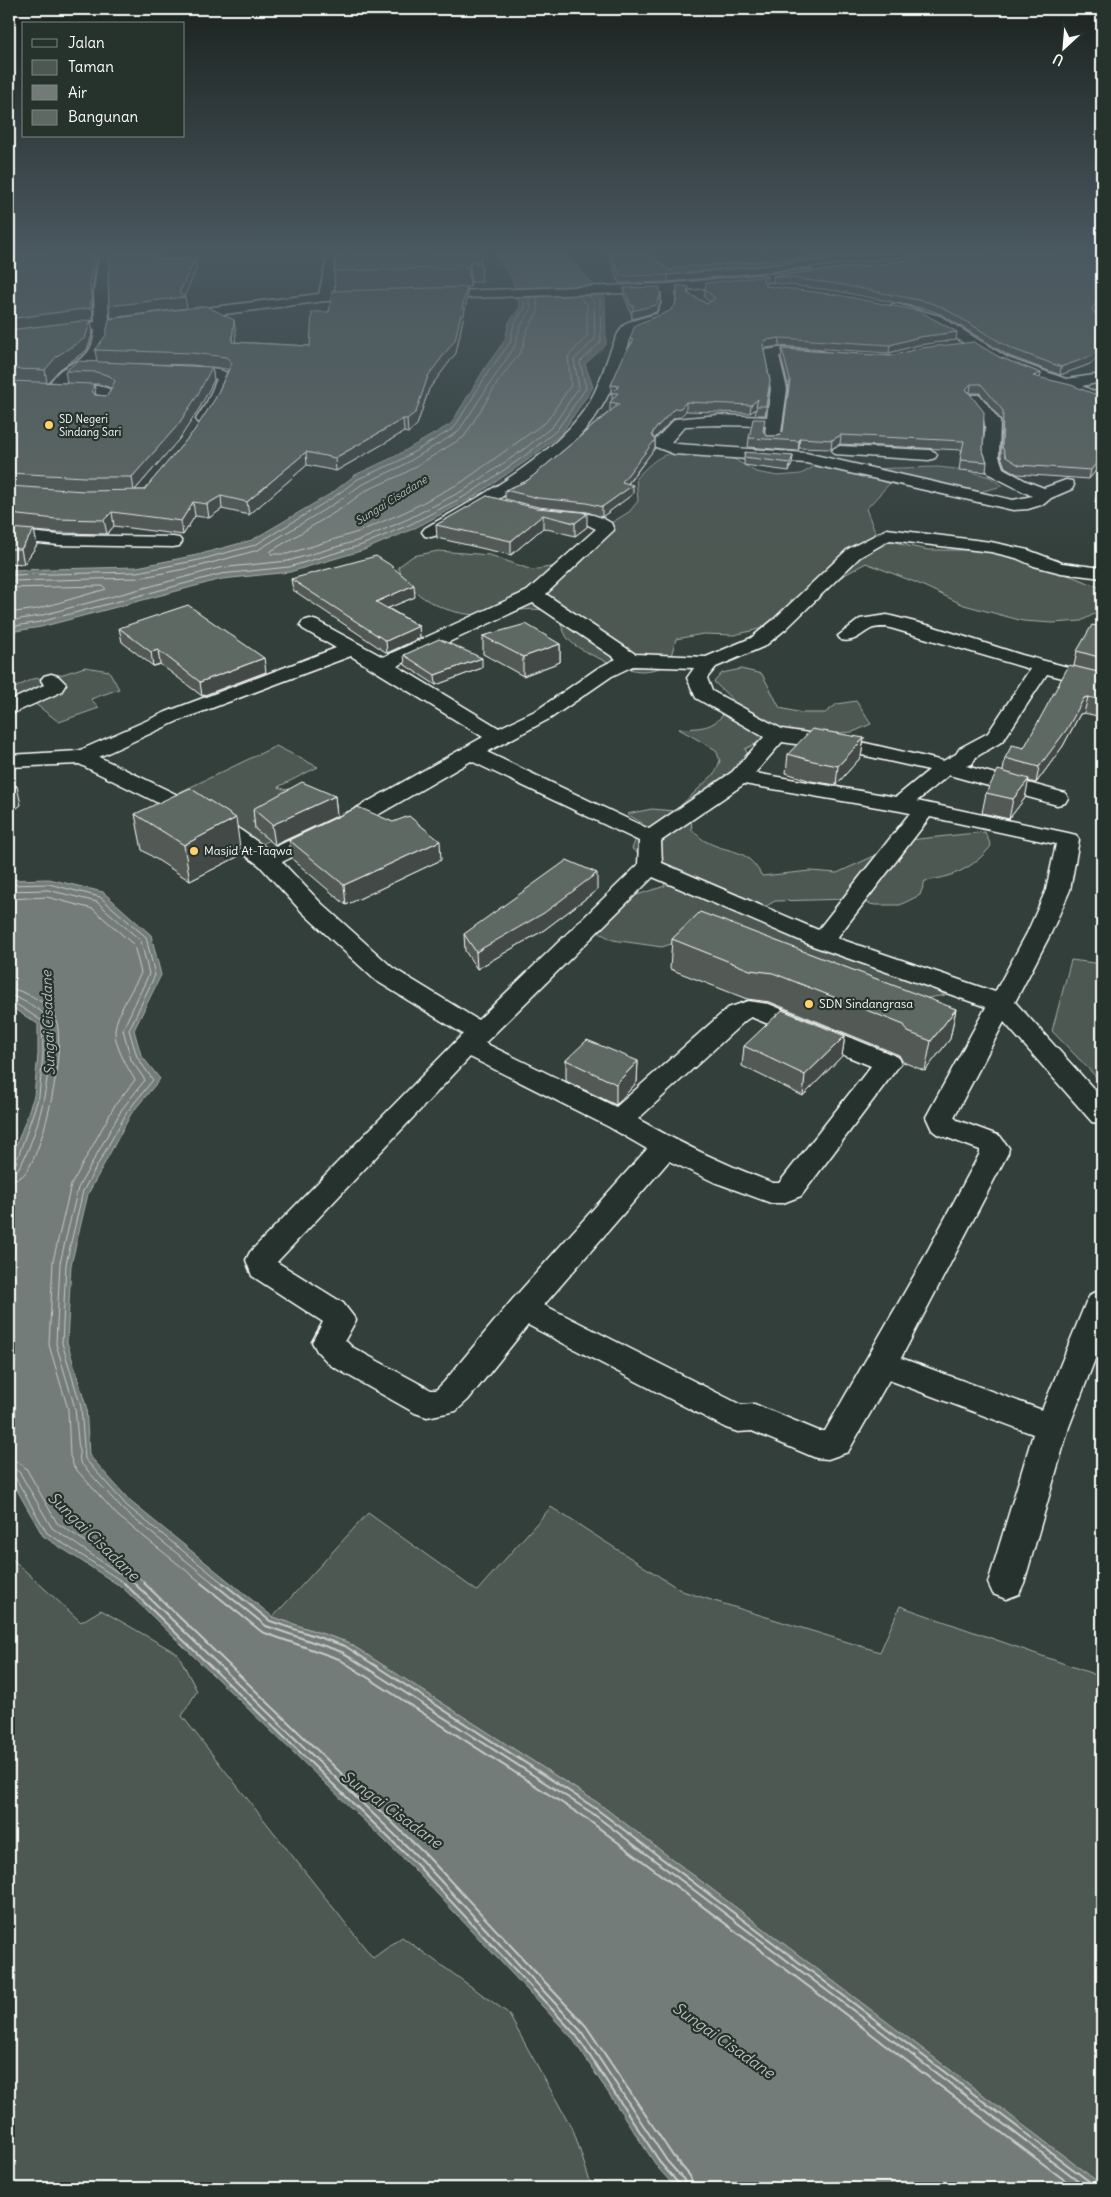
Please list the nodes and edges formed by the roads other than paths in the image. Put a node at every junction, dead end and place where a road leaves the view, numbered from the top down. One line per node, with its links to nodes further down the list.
1 (92, 356): 7 (street)
2 (617, 356): 24 (street)
3 (772, 356): 18 (street)
4 (829, 356): 5 (street)
5 (836, 356)
6 (994, 356): 11 (street)
7 (81, 368): 8 (street); 13 (street)
8 (100, 368)
9 (165, 370): 19 (street)
10 (1102, 378): 11 (street)
11 (1065, 384): 15 (street)
12 (9, 388): 13 (street)
13 (50, 390): 16 (street)
14 (975, 398): 23 (street)
15 (1102, 400)
16 (104, 404)
17 (739, 420): 18 (street); 20 (street); 20 (street)
18 (774, 422): 21 (street)
19 (195, 432)
20 (736, 451): 23 (street)
21 (929, 455)
22 (1066, 485): 23 (street)
23 (1045, 494)
24 (484, 501): 25 (street); 27 (street)
25 (502, 505)
26 (535, 514): 31 (street)
27 (432, 532)
28 (9, 535): 29 (street)
29 (173, 542)
30 (1102, 573): 36 (street)
31 (534, 595): 35 (street); 37 (street)
32 (310, 625): 34 (street)
33 (848, 636): 38 (street)
34 (351, 649): 37 (street); 45 (street)
35 (630, 660): 36 (street); 43 (street)
36 (709, 663): 42 (street)
37 (382, 665): 43 (street)
38 (1042, 666): 40 (street); 47 (street)
39 (51, 680): 41 (street)
40 (1102, 682)
41 (9, 710)
42 (777, 734): 47 (street); 48 (street)
43 (498, 737): 44 (street)
44 (471, 752): 52 (street); 53 (street)
45 (82, 757): 46 (street); 53 (street)
46 (9, 761)
47 (945, 768): 49 (street); 50 (street)
48 (740, 777): 50 (street); 52 (street)
49 (1056, 798)
50 (900, 804): 51 (street)
51 (924, 810): 55 (street); 56 (street)
52 (650, 838): 54 (street)
53 (267, 860): 57 (street)
54 (650, 867): 55 (street); 57 (street)
55 (822, 940): 56 (street)
56 (1002, 1003): 58 (street); 63 (street)
57 (474, 1039): 59 (street); 62 (street)
58 (1102, 1115)
59 (619, 1120): 60 (street); 60 (street)
60 (665, 1147): 62 (street)
61 (1102, 1302): 64 (street)
62 (524, 1308): 63 (street)
63 (880, 1363): 64 (street)
64 (1052, 1427): 65 (street)
65 (1006, 1583)

